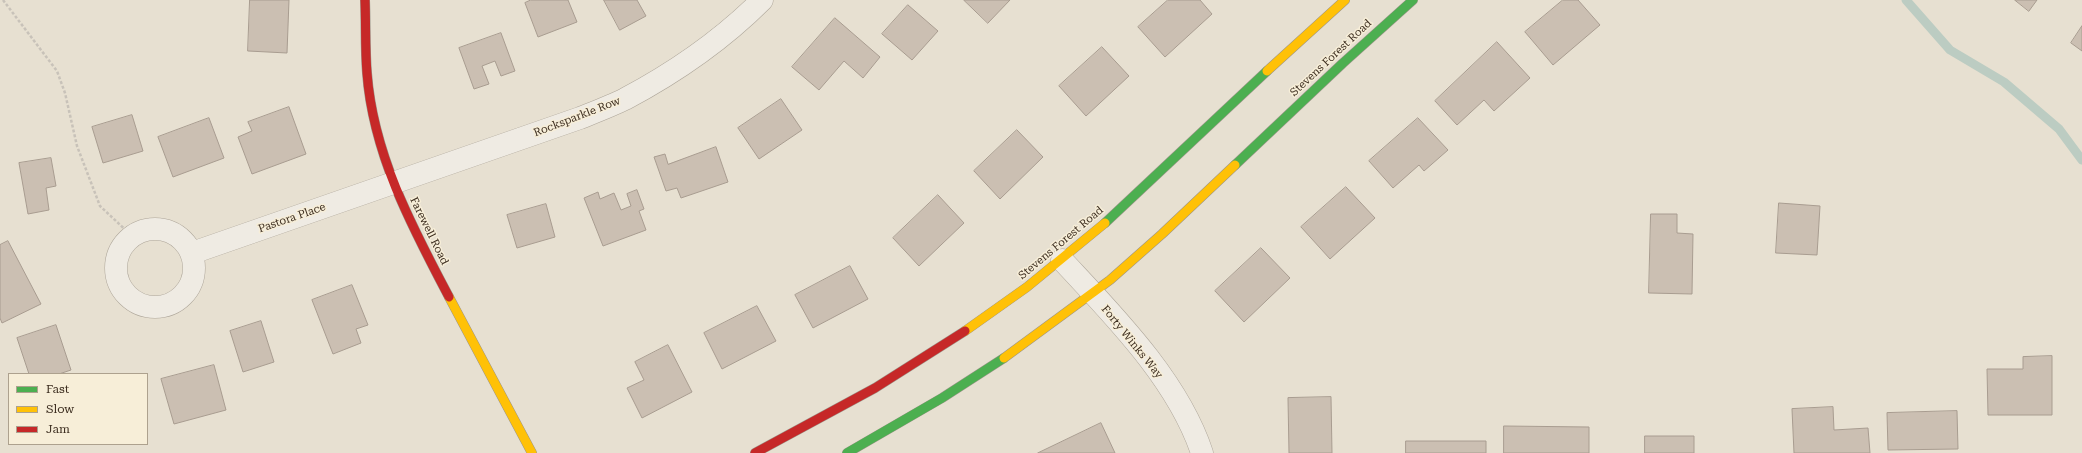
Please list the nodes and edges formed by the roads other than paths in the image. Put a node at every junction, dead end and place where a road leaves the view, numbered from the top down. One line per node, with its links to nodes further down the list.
1 (366, 0): 5 (street, Farewell Road)
2 (762, 0): 5 (street, Rocksparkle Row)
3 (1345, 0): 7 (street, Stevens Forest Road)
4 (1413, 0): 8 (street, Stevens Forest Road)
5 (393, 184): 6 (street, Pastora Place); 9 (street, Farewell Road)
6 (192, 253): 6 (street)
7 (1062, 260): 8 (street, Forty Winks Way); 10 (street, Stevens Forest Road)
8 (1093, 293): 11 (street, Stevens Forest Road); 12 (street, Forty Winks Way)
9 (532, 453)
10 (755, 453)
11 (847, 453)
12 (1202, 453)

